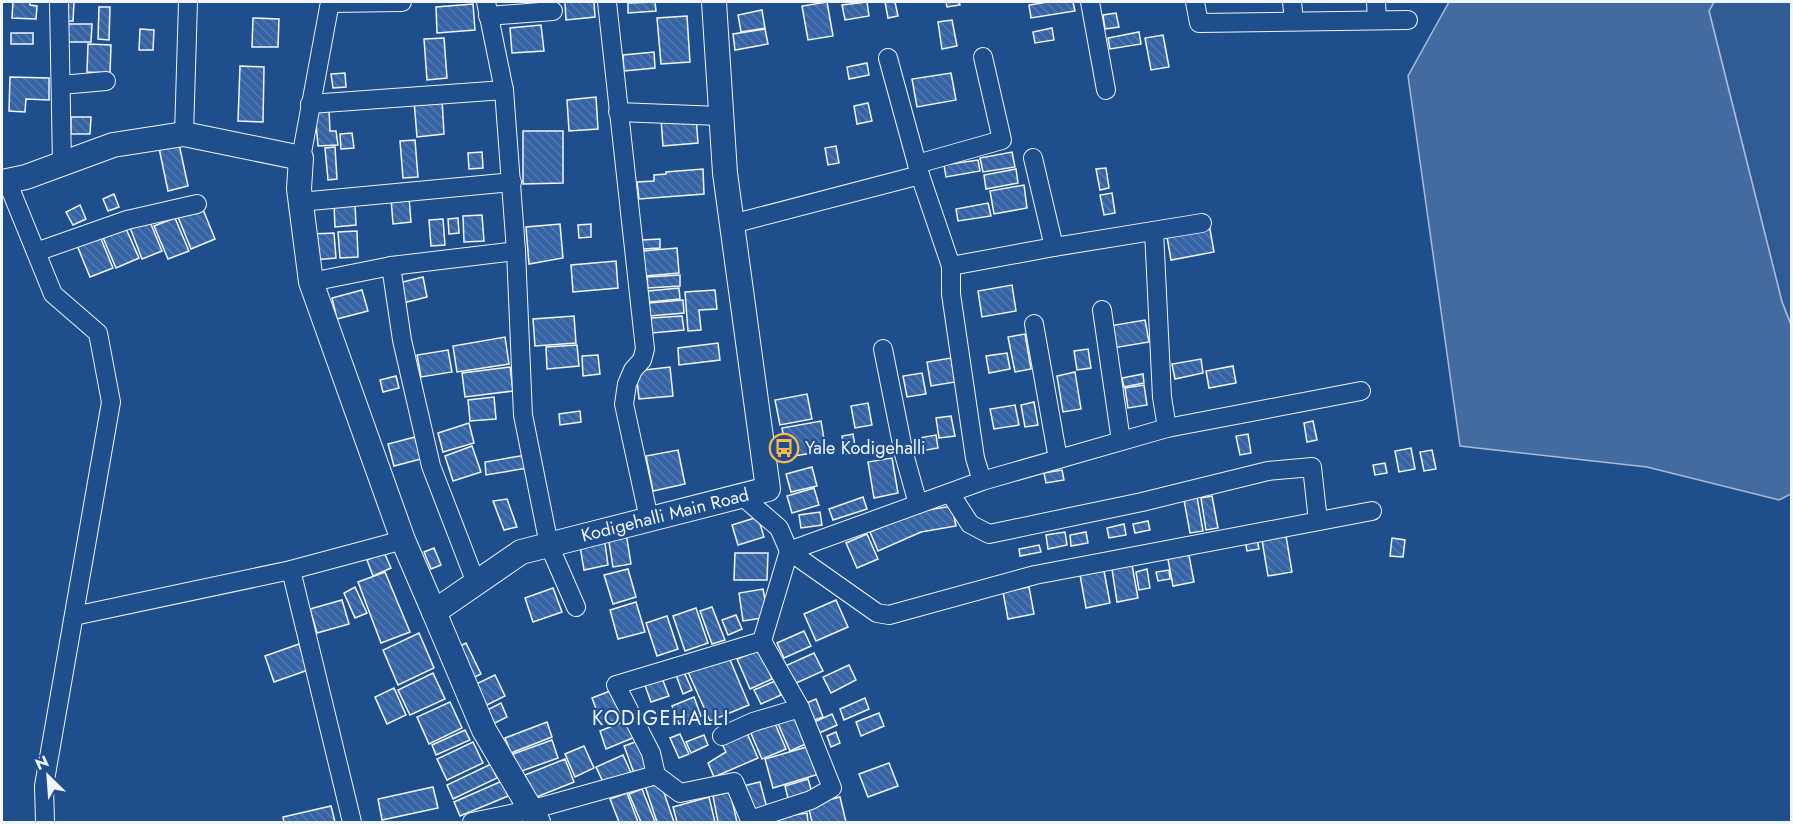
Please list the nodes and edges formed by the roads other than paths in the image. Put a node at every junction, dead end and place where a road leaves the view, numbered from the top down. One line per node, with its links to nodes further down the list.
1 (59, 2): 19 (street)
2 (188, 2): 25 (street)
3 (330, 2): 4 (street); 22 (street)
4 (402, 2)
5 (607, 2): 23 (street)
6 (714, 2): 24 (street, Kodigehalli Main Road)
7 (1090, 2): 21 (street)
8 (1195, 2): 15 (street)
9 (1292, 2): 15 (street)
10 (1376, 2): 13 (street)
11 (487, 9): 12 (street); 20 (street)
12 (553, 11)
13 (1377, 20): 14 (street); 15 (street)
14 (1408, 20)
15 (1294, 21)
16 (983, 57): 29 (street)
17 (888, 58): 29 (street)
18 (106, 81): 19 (street)
19 (61, 85): 28 (street)
20 (504, 90): 22 (street); 31 (street)
21 (1106, 90)
22 (310, 104): 26 (street)
23 (618, 112): 24 (street); 55 (street)
24 (720, 116): 35 (street, Kodigehalli Main Road)
25 (184, 134): 26 (street); 28 (street)
26 (301, 158): 32 (street)
27 (1033, 158): 37 (street)
28 (62, 164): 30 (street)
29 (919, 170): 35 (street); 41 (street)
30 (4, 181): 39 (street)
31 (512, 182): 32 (street); 38 (street)
32 (300, 202): 42 (street)
33 (197, 204): 39 (street)
34 (1202, 223): 36 (street)
35 (732, 224): 52 (street, Kodigehalli Main Road)
36 (1154, 231): 37 (street); 47 (street)
37 (1054, 247): 41 (street)
38 (516, 251): 40 (street); 58 (street)
39 (36, 252): 64 (street)
40 (391, 266): 42 (street); 61 (street)
41 (951, 266): 50 (street)
42 (311, 282): 57 (street)
43 (1102, 310): 48 (street)
44 (1034, 324): 49 (street)
45 (883, 349): 53 (street)
46 (1361, 391): 47 (street)
47 (1167, 428): 48 (street)
48 (1121, 441): 49 (street)
49 (1058, 459): 50 (street)
50 (982, 481): 51 (street)
51 (950, 493): 53 (street); 56 (street)
52 (742, 496): 55 (street, Kodigehalli Main Road); 59 (street)
53 (918, 504): 59 (street)
54 (1372, 511): 56 (street)
55 (650, 519): 58 (street, Kodigehalli Main Road)
56 (1318, 521): 59 (street)
57 (403, 540): 60 (street); 63 (street)
58 (549, 545): 61 (street, Kodigehalli Main Road); 62 (street)
59 (789, 551): 65 (street)
60 (291, 570): 64 (street); 71 (street)
61 (476, 583): 63 (street, Kodigehalli Main Road)
62 (576, 607)
63 (434, 612): 69 (street)
64 (74, 616): 70 (street)
65 (762, 641): 66 (street); 68 (street)
66 (800, 708): 67 (street); 68 (street)
67 (722, 736)
68 (656, 775): 69 (street)
69 (534, 816): 72 (street)
70 (45, 822)
71 (352, 822)
72 (472, 822)

